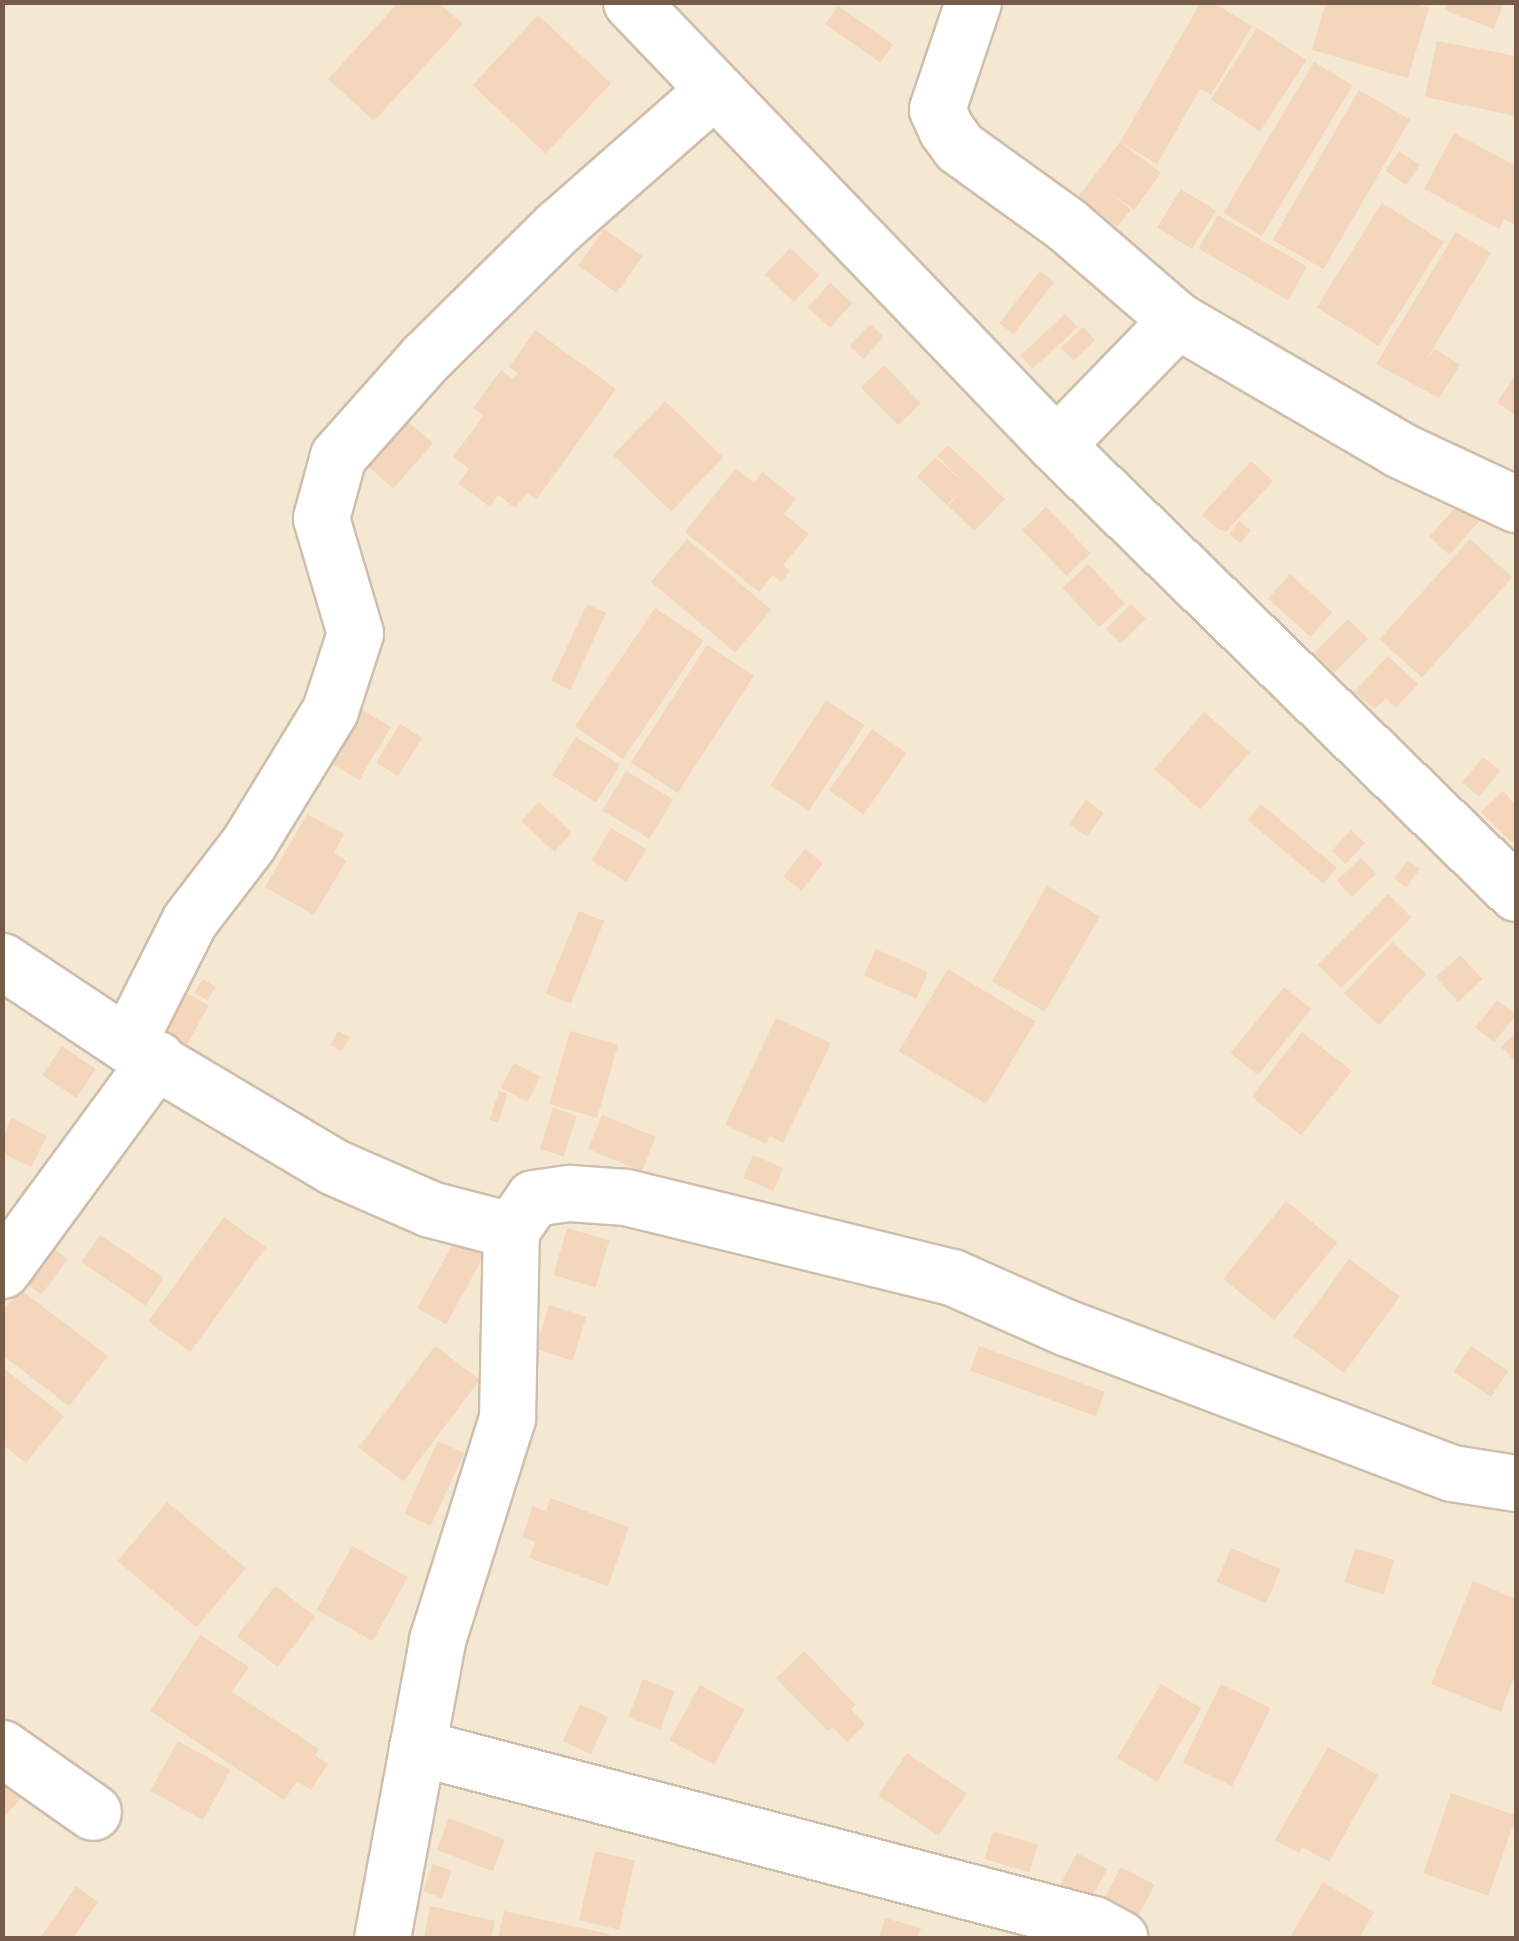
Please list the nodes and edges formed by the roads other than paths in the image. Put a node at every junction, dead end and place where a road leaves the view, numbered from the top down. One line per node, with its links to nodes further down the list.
1 (631, 2): 3 (street)
2 (973, 2): 4 (street)
3 (714, 90): 5 (street); 9 (street)
4 (1178, 320): 5 (street); 6 (street)
5 (1056, 445): 7 (street)
6 (1516, 504)
7 (1516, 893)
8 (2, 961): 9 (street)
9 (142, 1051): 10 (street); 11 (street)
10 (511, 1230): 12 (street); 13 (street)
11 (2, 1270)
12 (1516, 1482)
13 (418, 1747): 16 (street); 17 (street)
14 (2, 1748): 15 (street)
15 (94, 1812)
16 (382, 1938)
17 (1118, 1938)

